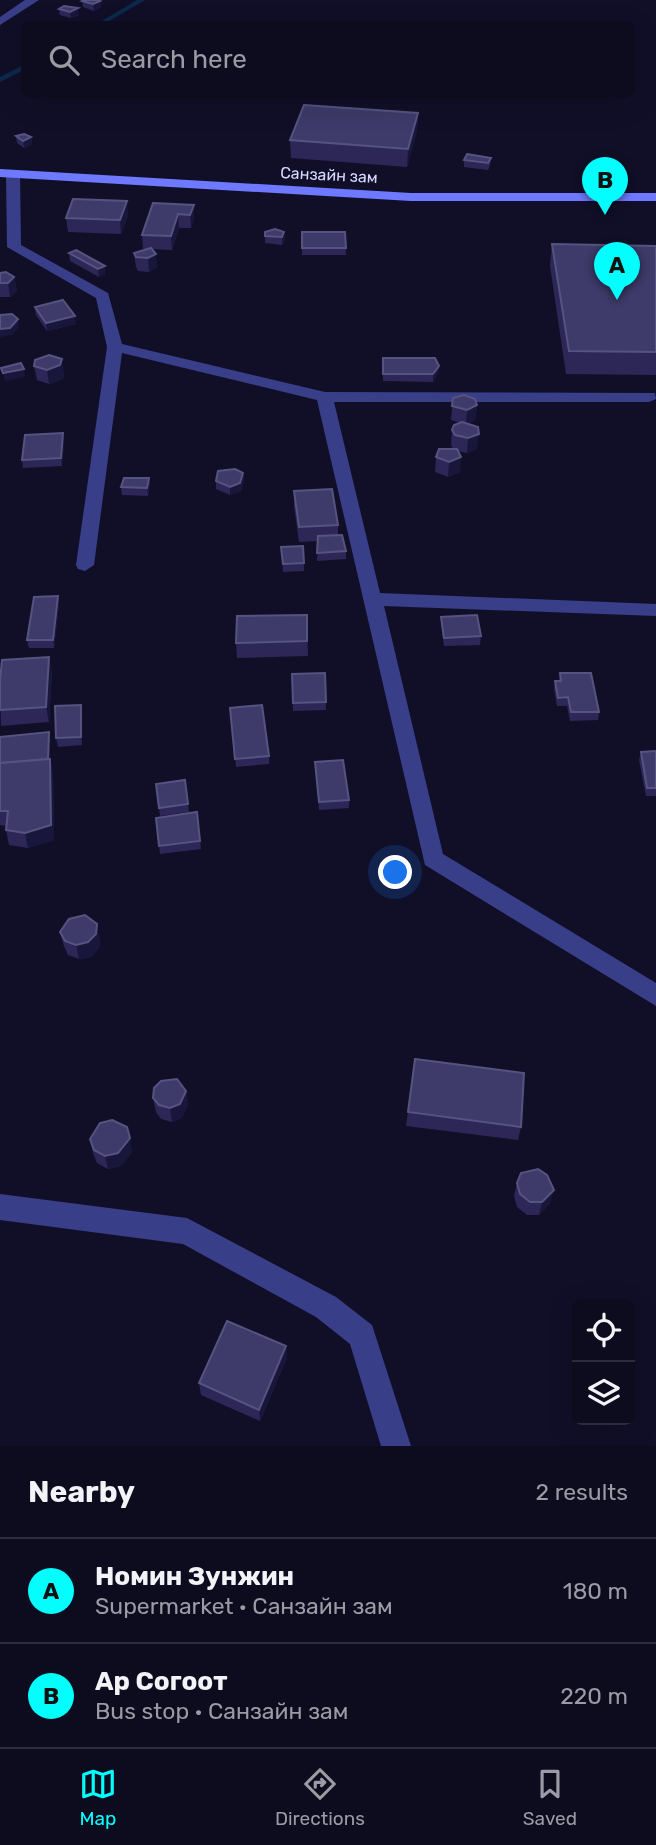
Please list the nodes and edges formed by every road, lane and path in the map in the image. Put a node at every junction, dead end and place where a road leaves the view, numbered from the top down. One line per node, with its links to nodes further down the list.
1 (33, 0): 2 (street)
2 (0, 22)
3 (7, 174): 4 (main road, Санзайн зам); 5 (street)
4 (656, 197)
5 (115, 347): 6 (street); 8 (street)
6 (325, 397): 7 (street); 9 (street)
7 (649, 397)
8 (85, 565)
9 (373, 599): 10 (street); 11 (street)
10 (656, 610)
11 (656, 996)
12 (0, 1207): 13 (street)
13 (396, 1446)

